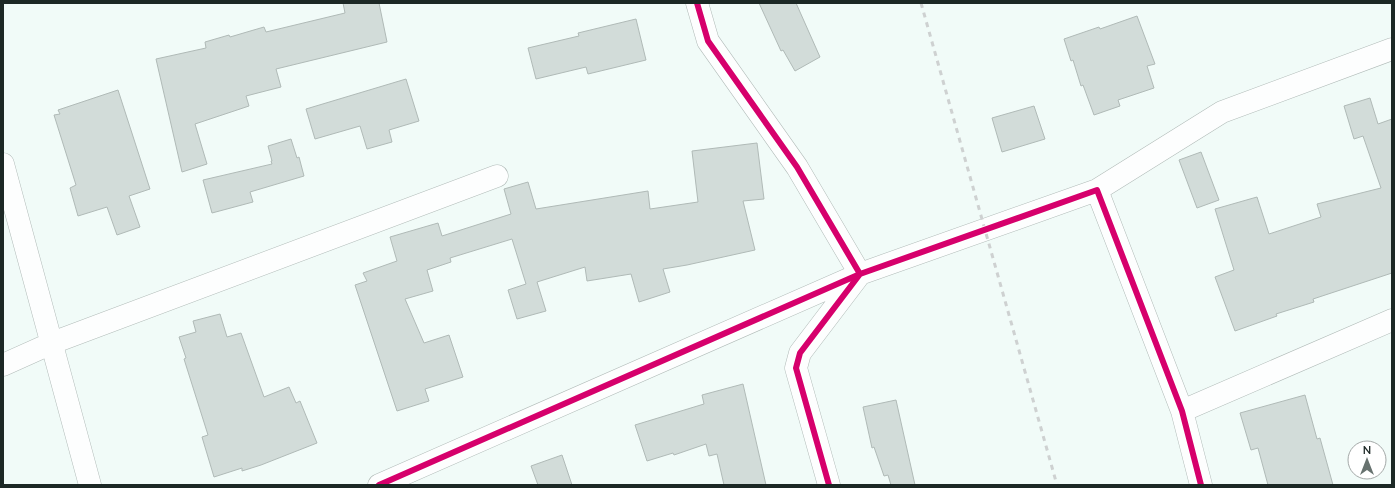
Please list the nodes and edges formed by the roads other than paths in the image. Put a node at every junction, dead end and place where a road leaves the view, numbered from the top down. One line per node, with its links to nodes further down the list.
1 (697, 3): 6 (street)
2 (1392, 49): 5 (street)
3 (3, 164): 8 (street)
4 (497, 176): 8 (street)
5 (1097, 190): 6 (street); 10 (street)
6 (860, 274): 12 (street); 13 (street)
7 (1392, 320): 10 (street)
8 (52, 343): 9 (street); 11 (street)
9 (3, 365)
10 (1182, 411): 14 (street)
11 (90, 485)
12 (379, 485)
13 (829, 485)
14 (1201, 485)

